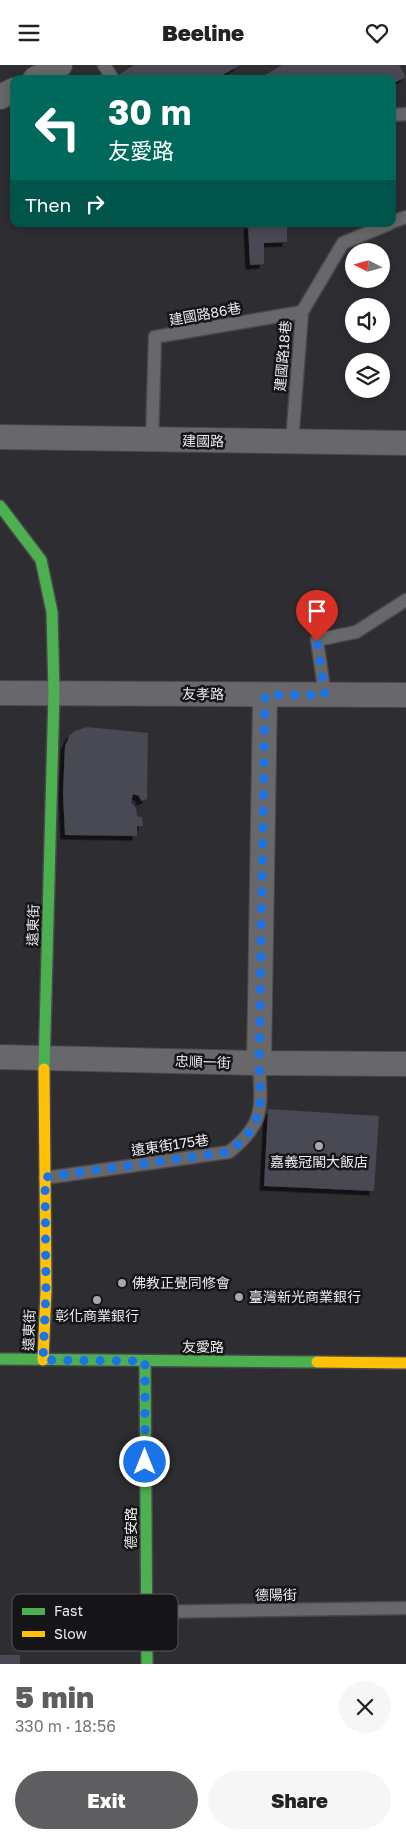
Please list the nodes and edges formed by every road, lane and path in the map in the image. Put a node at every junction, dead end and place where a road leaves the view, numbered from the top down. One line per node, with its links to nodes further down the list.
1 (60, 65): 2 (street)
2 (42, 75)
3 (382, 227): 4 (lane, 建國路18巷)
4 (302, 312): 6 (lane, 建國路86巷); 7 (lane, 建國路18巷)
5 (0, 437): 6 (street, 建國路)
6 (152, 440): 7 (street, 建國路)
7 (292, 442): 8 (street, 建國路)
8 (406, 443)
9 (0, 506): 12 (street, 遠東街)
10 (406, 600): 14 (lane)
11 (0, 693): 12 (street, 友孝路)
12 (54, 693): 13 (street, 友孝路); 17 (street, 遠東街)
13 (265, 695): 14 (street, 友孝路); 18 (street)
14 (325, 695): 15 (street, 友孝路)
15 (406, 695)
16 (0, 1057): 17 (street, 忠順一街)
17 (44, 1057): 18 (street, 忠順一街); 20 (street, 遠東街)
18 (259, 1063): 19 (street, 忠順一街); 20 (lane, 遠東街175巷)
19 (406, 1064)
20 (45, 1177): 22 (street, 遠東街)
21 (0, 1359): 22 (street, 友愛路)
22 (43, 1360): 23 (street, 友愛路)
23 (145, 1361): 24 (street, 友愛路); 25 (street, 德安路)
24 (406, 1363)
25 (146, 1594)
26 (406, 1608): 27 (lane, 德陽街)
27 (178, 1612)
28 (146, 1651): 29 (street, 德安路)
29 (146, 1664)

